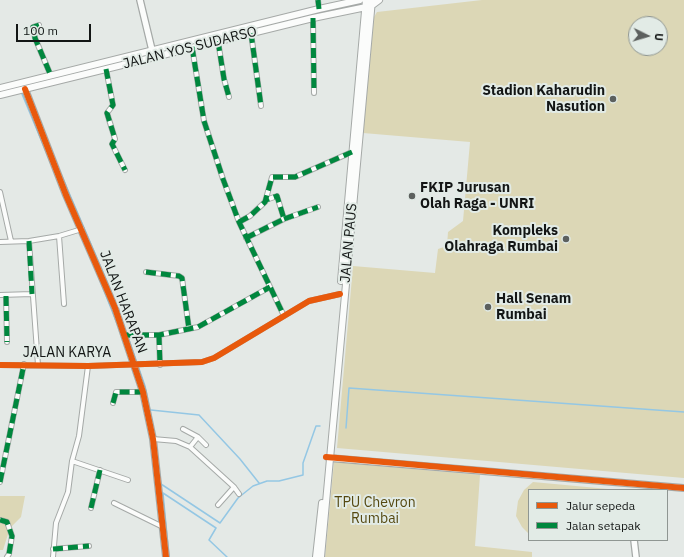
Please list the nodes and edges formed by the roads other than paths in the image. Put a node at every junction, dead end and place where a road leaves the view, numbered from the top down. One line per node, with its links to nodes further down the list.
1 (140, 0): 13 (street)
2 (318, 0): 6 (street)
3 (360, 0): 6 (main road, JALAN YOS SUDARSO)
4 (379, 0): 5 (main road, JALAN YOS SUDARSO)
5 (369, 3): 7 (main road, JALAN YOS SUDARSO); 22 (main road, JALAN PAUS); 60 (main road, JALAN PAUS)
6 (319, 9): 10 (main road, JALAN YOS SUDARSO)
7 (313, 18): 9 (main road, JALAN YOS SUDARSO); 18 (street)
8 (39, 25): 15 (street)
9 (251, 33): 10 (main road, JALAN YOS SUDARSO); 21 (street)
10 (227, 35): 11 (main road, JALAN YOS SUDARSO); 13 (main road, JALAN YOS SUDARSO)
11 (218, 41): 12 (main road, JALAN YOS SUDARSO); 20 (street)
12 (192, 47): 14 (main road, JALAN YOS SUDARSO); 28 (street)
13 (152, 50): 15 (main road, JALAN YOS SUDARSO)
14 (106, 69): 17 (main road, JALAN YOS SUDARSO); 23 (street)
15 (51, 76): 16 (main road, JALAN YOS SUDARSO)
16 (0, 87)
17 (25, 89): 19 (main road, JALAN YOS SUDARSO); 29 (street, JALAN HARAPAN)
18 (314, 93)
19 (0, 95)
20 (229, 98)
21 (260, 106)
22 (352, 152): 25 (street); 38 (main road, JALAN PAUS)
23 (125, 170)
24 (0, 192): 32 (street)
25 (266, 200): 27 (street); 28 (street)
26 (318, 207): 27 (street)
27 (284, 219): 31 (street)
28 (239, 222): 31 (street)
29 (81, 229): 30 (street); 44 (street, JALAN HARAPAN)
30 (59, 236): 33 (street); 41 (street)
31 (246, 238): 36 (street)
32 (11, 241): 33 (street); 34 (street)
33 (29, 241): 37 (street)
34 (0, 242)
35 (146, 272): 43 (street)
36 (270, 287): 42 (street); 43 (street)
37 (32, 294): 40 (street); 50 (street)
38 (340, 294): 42 (street, JALAN KARYA); 60 (main road, JALAN PAUS)
39 (0, 295): 40 (street)
40 (6, 296): 46 (street)
41 (64, 304)
42 (284, 316): 51 (street, JALAN KARYA)
43 (189, 329): 45 (street)
44 (126, 334): 45 (street); 49 (street, JALAN HARAPAN)
45 (159, 335): 51 (street)
46 (7, 342)
47 (0, 364): 48 (street, JALAN KARYA)
48 (24, 364): 50 (street, JALAN KARYA); 64 (street)
49 (135, 364): 51 (street, JALAN KARYA); 52 (street, JALAN KARYA); 53 (street, JALAN HARAPAN)
50 (38, 365): 52 (street, JALAN KARYA)
51 (160, 365)
52 (88, 366): 61 (street)
53 (143, 392): 54 (street); 57 (street, JALAN HARAPAN)
54 (113, 403)
55 (183, 429): 56 (street)
56 (198, 437): 58 (street); 59 (street)
57 (153, 439): 59 (street); 75 (street, JALAN HARAPAN)
58 (206, 445)
59 (190, 447): 66 (street)
60 (328, 458): 67 (street); 82 (main road, JALAN PAUS); 83 (main road, JALAN PAUS)
61 (72, 460): 62 (street); 78 (street)
62 (100, 470): 63 (street); 73 (street)
63 (128, 480)
64 (0, 482)
65 (648, 485): 67 (street); 68 (street); 69 (street)
66 (234, 487): 70 (street); 72 (street)
67 (633, 487)
68 (684, 488)
69 (643, 489)
70 (239, 494)
71 (114, 503): 75 (street)
72 (218, 505)
73 (91, 508)
74 (0, 520): 79 (street)
75 (163, 527): 81 (street, JALAN HARAPAN)
76 (634, 541): 84 (street)
77 (89, 546): 78 (street)
78 (53, 549): 80 (street)
79 (7, 557)
80 (53, 557)
81 (166, 557)
82 (316, 557)
83 (321, 557)
84 (636, 557)

